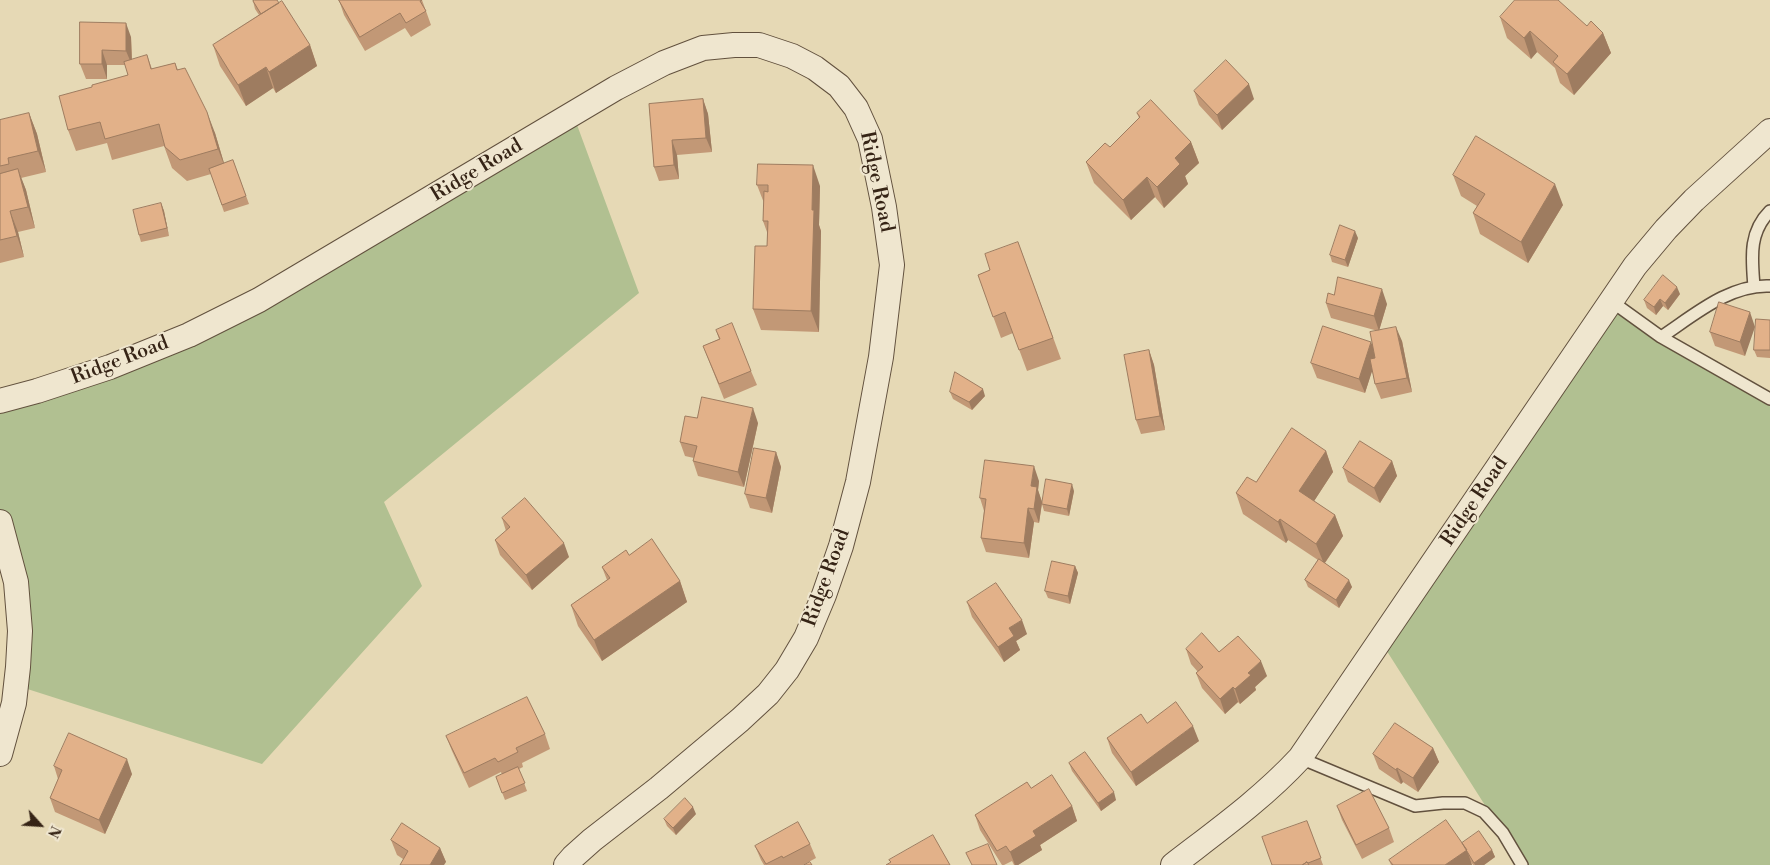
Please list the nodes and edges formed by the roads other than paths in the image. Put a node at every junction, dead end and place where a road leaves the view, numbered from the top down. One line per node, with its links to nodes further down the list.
1 (1770, 131): 5 (street, Ridge Road)
2 (1770, 211): 4 (lane)
3 (1770, 286): 4 (lane)
4 (1754, 287): 6 (lane)
5 (1611, 301): 6 (lane); 11 (street, Ridge Road)
6 (1661, 338): 7 (lane)
7 (1770, 399)
8 (0, 401): 12 (street, Ridge Road)
9 (0, 522): 10 (street)
10 (0, 754)
11 (1300, 758): 13 (street, Ridge Road); 14 (lane)
12 (566, 865)
13 (1173, 865)
14 (1522, 865)

